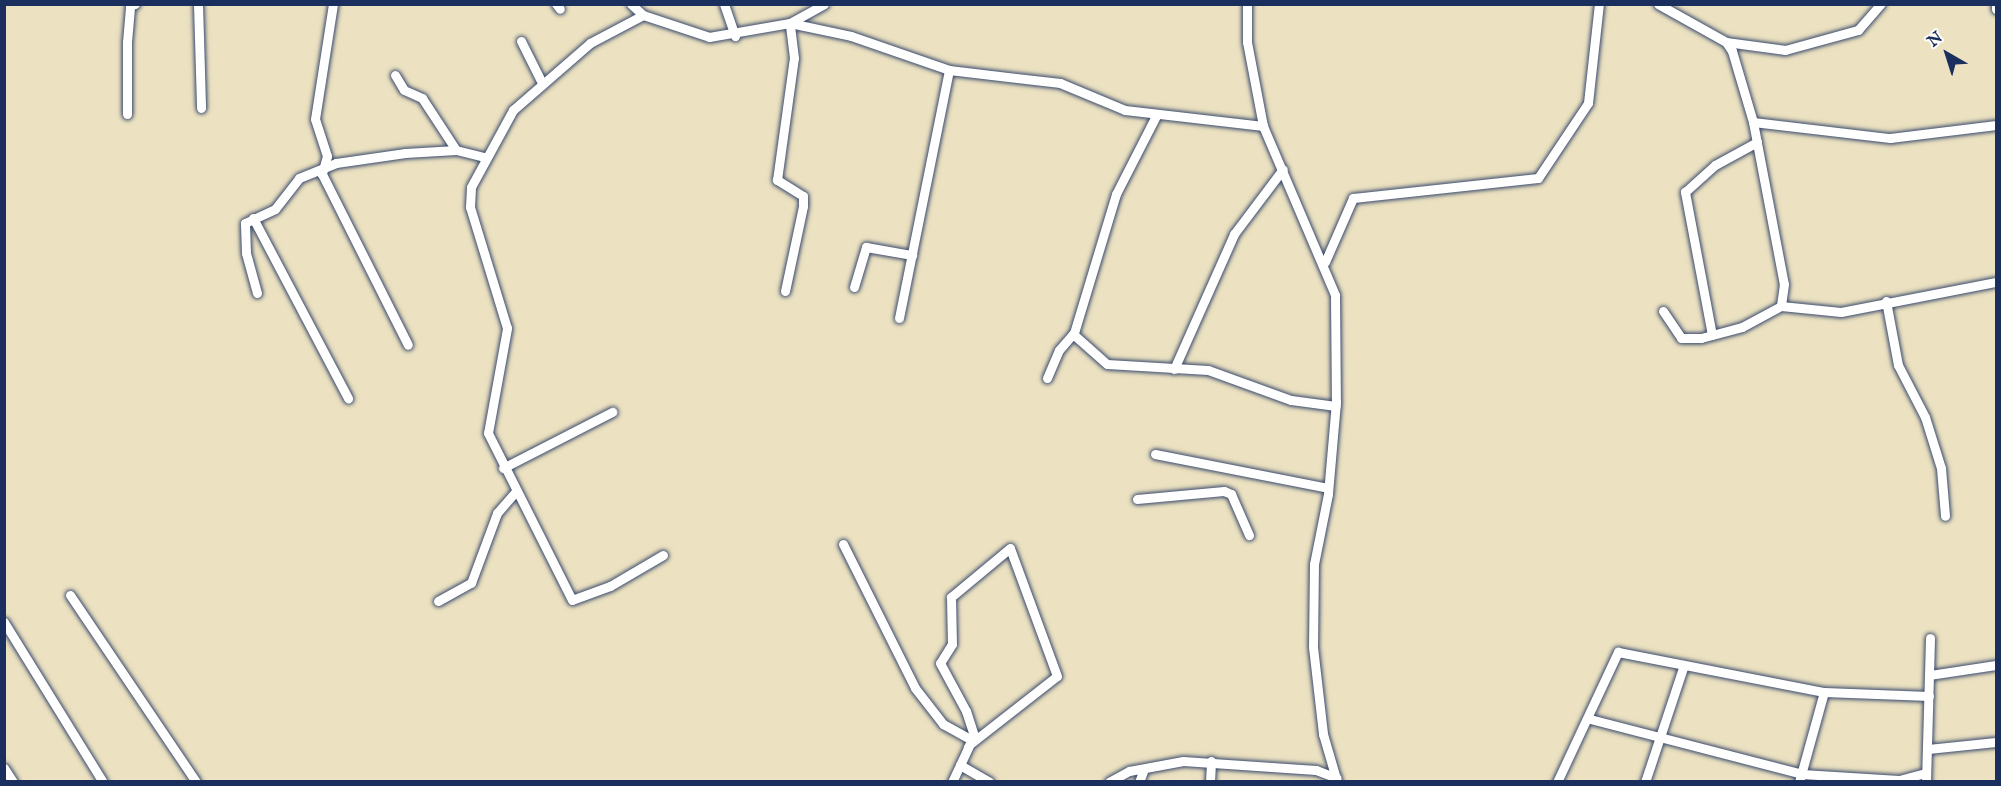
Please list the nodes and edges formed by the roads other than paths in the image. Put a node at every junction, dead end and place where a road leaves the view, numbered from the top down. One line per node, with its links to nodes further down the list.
1 (135, 4): 21 (street)
2 (198, 4): 20 (street)
3 (333, 4): 29 (street)
4 (724, 4): 14 (street)
5 (824, 4): 13 (street)
6 (1247, 4): 24 (street)
7 (1599, 4): 33 (street)
8 (1658, 4): 16 (street)
9 (1881, 4): 16 (street)
10 (632, 5): 11 (street); 12 (street)
11 (643, 15): 12 (street); 14 (street)
12 (630, 18): 19 (street)
13 (790, 23): 14 (street); 17 (street); 36 (street)
14 (735, 36)
15 (521, 41): 19 (street)
16 (1726, 42): 23 (street)
17 (949, 70): 22 (street); 32 (street)
18 (395, 75): 27 (street)
19 (542, 81): 28 (street)
20 (201, 108)
21 (128, 114)
22 (1155, 116): 24 (street); 42 (street)
23 (1753, 122): 25 (street); 26 (street)
24 (1263, 126): 30 (street)
25 (1996, 126)
26 (1757, 142): 39 (street); 43 (street)
27 (456, 150): 28 (street); 29 (street)
28 (485, 157): 51 (street)
29 (321, 168): 31 (street); 44 (street)
30 (1283, 169): 33 (street); 45 (street)
31 (253, 218): 37 (street); 47 (street)
32 (912, 255): 35 (street); 41 (street)
33 (1325, 262): 48 (street)
34 (1996, 282): 38 (street)
35 (854, 287)
36 (785, 291)
37 (257, 293)
38 (1886, 301): 39 (street); 55 (street)
39 (1781, 306): 43 (street)
40 (1663, 312): 43 (street)
41 (899, 318)
42 (1073, 334): 45 (street); 46 (street)
43 (1712, 335)
44 (408, 345)
45 (1174, 369): 48 (street)
46 (1047, 378)
47 (348, 398)
48 (1336, 406): 52 (street)
49 (612, 412): 51 (street)
50 (1155, 454): 52 (street)
51 (503, 468): 53 (street)
52 (1328, 488): 79 (street)
53 (515, 492): 58 (street); 60 (street)
54 (1137, 499): 56 (street)
55 (1945, 516)
56 (1249, 535)
57 (843, 544): 71 (street)
58 (663, 555)
59 (70, 595): 82 (street)
60 (438, 601)
61 (4, 622): 81 (street)
62 (1930, 638): 65 (street)
63 (1684, 665): 66 (street); 68 (street); 69 (street)
64 (1996, 665): 65 (street)
65 (1930, 675): 67 (street)
66 (1824, 692): 67 (street); 78 (street)
67 (1929, 696): 72 (street)
68 (1590, 719): 69 (street); 88 (street)
69 (1659, 736): 78 (street); 89 (street)
70 (1996, 742): 72 (street)
71 (970, 743): 71 (street); 74 (street)
72 (1928, 749): 77 (street)
73 (1211, 761): 76 (street); 79 (street); 87 (street)
74 (960, 765): 83 (street); 84 (street)
75 (4, 768): 80 (street)
76 (1144, 769): 85 (street); 86 (street)
77 (1926, 777): 78 (street)
78 (1801, 778)
79 (1337, 780)
80 (13, 782)
81 (103, 782)
82 (196, 782)
83 (952, 782)
84 (990, 782)
85 (1109, 782)
86 (1139, 782)
87 (1210, 782)
88 (1557, 782)
89 (1645, 782)

